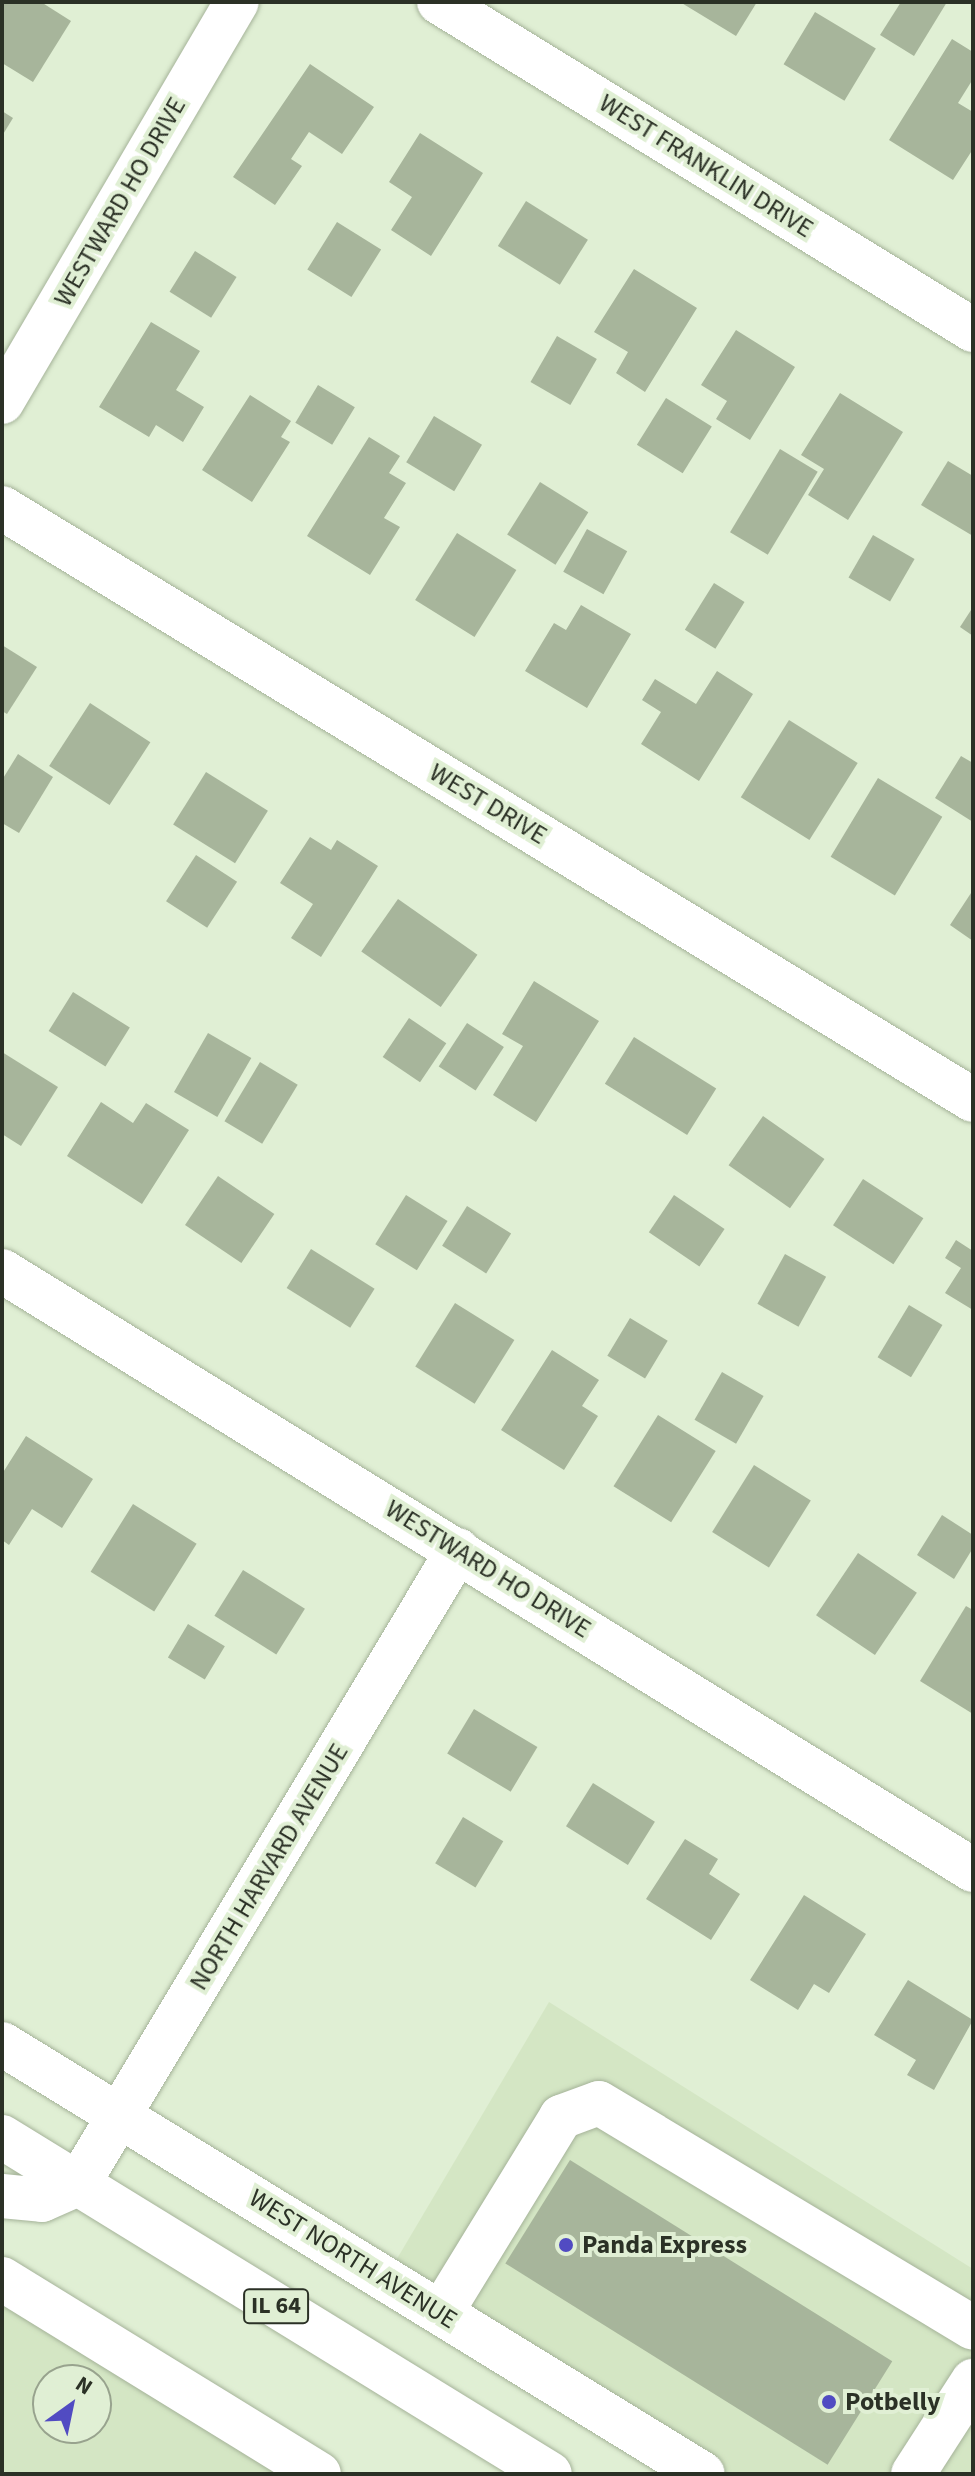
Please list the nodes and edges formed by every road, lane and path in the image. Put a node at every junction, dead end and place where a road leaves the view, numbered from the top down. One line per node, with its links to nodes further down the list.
1 (237, 2): 4 (street, WESTWARD HO DRIVE)
2 (439, 2): 3 (street, WEST FRANKLIN DRIVE)
3 (973, 330)
4 (2, 402)
5 (2, 508): 6 (street, WEST DRIVE)
6 (973, 1100)
7 (2, 1271): 8 (street, WESTWARD HO DRIVE)
8 (458, 1550): 9 (street, WESTWARD HO DRIVE); 11 (street, NORTH HARVARD AVENUE)
9 (973, 1870)
10 (2, 2044): 11 (street, WEST NORTH AVENUE)
11 (120, 2116): 13 (street, NORTH HARVARD AVENUE); 16 (street, WEST NORTH AVENUE)
12 (2, 2137): 13 (street, IL 64)
13 (78, 2184): 14 (street); 20 (street, IL 64)
14 (2, 2196)
15 (2, 2279): 19 (street)
16 (441, 2313): 17 (street); 21 (street, WEST NORTH AVENUE)
17 (973, 2328)
18 (973, 2381): 22 (street)
19 (319, 2474)
20 (550, 2474)
21 (703, 2474)
22 (913, 2474)

